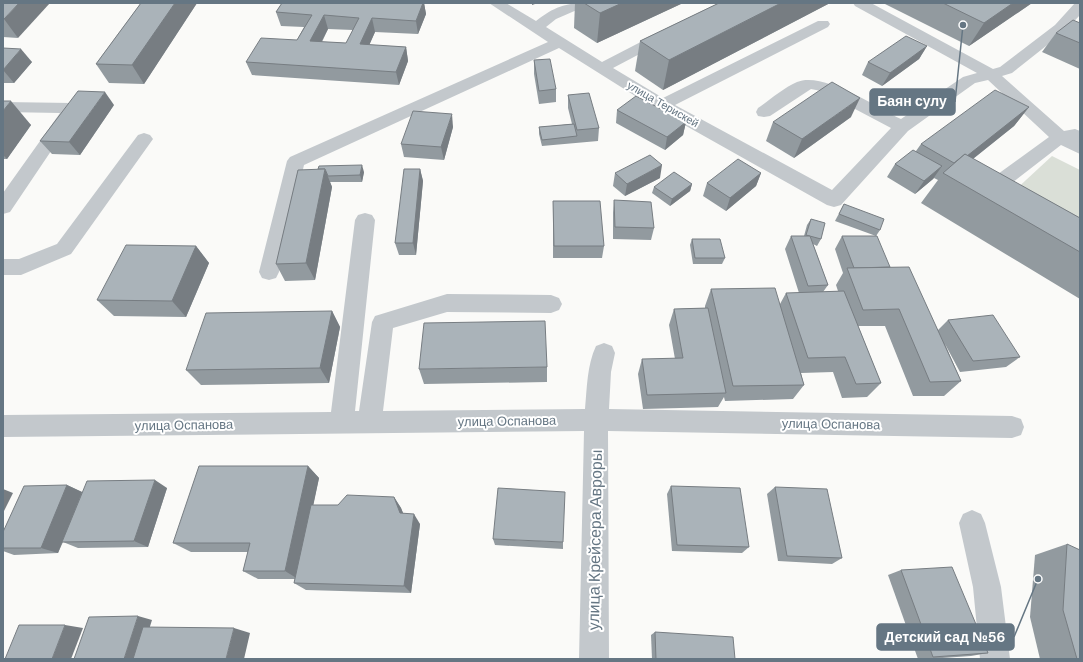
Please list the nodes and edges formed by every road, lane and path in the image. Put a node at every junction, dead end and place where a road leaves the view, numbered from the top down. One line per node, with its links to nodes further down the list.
1 (496, 3): 6 (street, улица Терискей)
2 (581, 3): 6 (street)
3 (860, 3): 10 (street)
4 (1080, 6): 10 (street)
5 (823, 24): 11 (street)
6 (537, 27): 8 (street, улица Терискей)
7 (678, 28): 9 (street)
8 (560, 42): 9 (street, улица Терискей); 23 (street)
9 (602, 68): 11 (street, улица Терискей)
10 (991, 74): 14 (street); 16 (street)
11 (662, 105): 14 (street, улица Терискей)
12 (3, 107): 20 (street)
13 (764, 112): 14 (street)
14 (902, 127)
15 (1080, 135): 16 (street)
16 (1060, 137): 18 (street); 19 (street)
17 (144, 139): 22 (street)
18 (1080, 148)
19 (1007, 204)
20 (3, 207)
21 (365, 220): 27 (street)
22 (3, 267)
23 (269, 272)
24 (551, 304): 28 (street)
25 (604, 353): 26 (street, улица Крейсера Авроры)
26 (596, 420): 28 (street, улица Оспанова); 30 (street, улица Оспанова); 32 (street, улица Крейсера Авроры)
27 (342, 423): 28 (street, улица Оспанова); 29 (street, улица Оспанова)
28 (369, 423)
29 (3, 426)
30 (1012, 427)
31 (972, 523): 33 (street)
32 (594, 659)
33 (996, 659)

